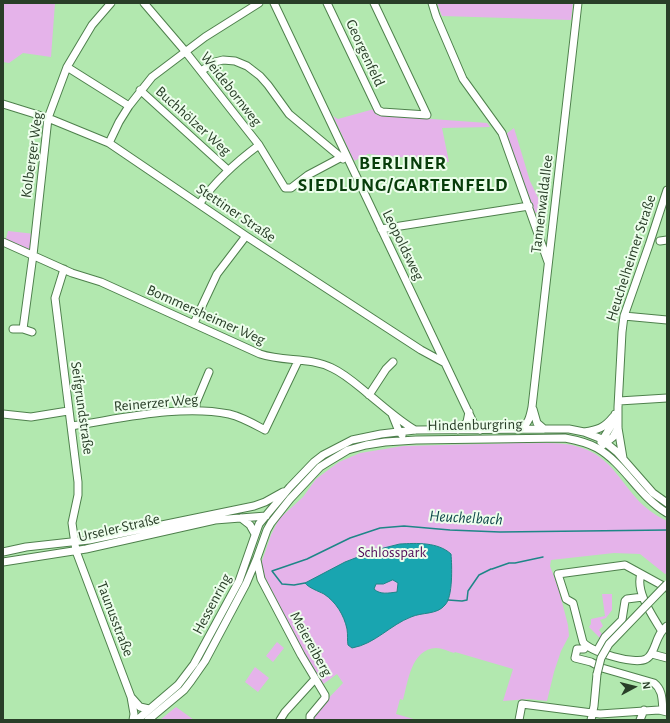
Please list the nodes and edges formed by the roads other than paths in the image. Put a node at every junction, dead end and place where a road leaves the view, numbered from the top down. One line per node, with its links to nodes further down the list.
1 (111, 3): 10 (street, Kolberger Weg)
2 (144, 3): 9 (street, Weidebornweg)
3 (259, 3): 9 (street)
4 (274, 3): 19 (street, Leopoldsweg)
5 (327, 3): 6 (street, Georgenfeld)
6 (374, 3)
7 (432, 3): 23 (street)
8 (578, 3): 28 (street, Tannenwaldallee)
9 (186, 51): 11 (street, Weidebornweg); 12 (street)
10 (67, 67): 14 (street); 15 (street, Kolberger Weg)
11 (201, 71): 17 (street, Weidebornweg); 18 (street)
12 (140, 90): 14 (street); 20 (street, Buchhölzer Weg)
13 (3, 104): 15 (street, Stettiner Straße)
14 (129, 106): 16 (street)
15 (48, 118): 16 (street, Stettiner Straße); 27 (street, Kolberger Weg)
16 (109, 143): 22 (street, Stettiner Straße)
17 (259, 145): 18 (street, Weidebornweg); 20 (street)
18 (340, 158): 19 (street)
19 (350, 163): 24 (street, Leopoldsweg)
20 (228, 170): 22 (street)
21 (667, 190): 30 (street, Heuchelheimer Straße)
22 (200, 204): 25 (street, Stettiner Straße)
23 (529, 206): 24 (street); 28 (street)
24 (381, 229): 38 (street, Leopoldsweg)
25 (246, 236): 32 (street); 38 (street, Stettiner Straße)
26 (3, 242): 27 (street, Bommersheimer Weg)
27 (33, 255): 29 (street, Bommersheimer Weg); 34 (street, Kolberger Weg)
28 (549, 264): 43 (street, Tannenwaldallee)
29 (64, 269): 32 (street, Bommersheimer Weg); 44 (street, Seifgrundstraße)
30 (624, 316): 31 (street); 42 (street, Heuchelheimer Straße)
31 (667, 320)
32 (194, 323): 36 (street, Bommersheimer Weg)
33 (13, 329): 34 (street)
34 (23, 329): 35 (street)
35 (32, 332)
36 (298, 361): 40 (street, Bommersheimer Weg); 45 (street, Reinerzer Weg)
37 (392, 362): 40 (street)
38 (445, 363): 46 (street, Leopoldsweg)
39 (209, 372): 45 (street)
40 (370, 395): 49 (street, Bommersheimer Weg)
41 (666, 398): 42 (street)
42 (619, 404): 48 (street, Heuchelheimer Straße); 51 (street, Heuchelheimer Straße)
43 (532, 407): 52 (street, Tannenwaldallee); 53 (street, Tannenwaldallee)
44 (68, 411): 47 (street); 50 (street, Seifgrundstraße)
45 (196, 411): 50 (street, Reinerzer Weg)
46 (469, 412): 55 (street); 56 (street, Leopoldsweg)
47 (3, 414)
48 (615, 414): 58 (street, Heuchelheimer Straße); 61 (street, Heuchelheimer Straße)
49 (395, 419): 54 (street, Bommersheimer Weg); 57 (street); 59 (street)
50 (71, 426): 74 (street, Seifgrundstraße)
51 (618, 428): 61 (street, Heuchelheimer Straße); 64 (street)
52 (518, 429): 53 (street, Hindenburgring); 56 (street, Hindenburgring)
53 (544, 429): 58 (street, Hindenburgring)
54 (415, 430): 55 (street, Hindenburgring); 57 (street, Hindenburgring)
55 (458, 430): 56 (street, Hindenburgring)
56 (480, 430)
57 (400, 432): 59 (street, Hindenburgring); 60 (street); 62 (street)
58 (584, 432): 61 (street, Hindenburgring)
59 (386, 434): 65 (street, Hindenburgring)
60 (412, 440): 62 (street, Hindenburgring); 63 (street, Hindenburgring)
61 (604, 441): 63 (street, Heuchelheimer Straße); 64 (street, Hindenburgring)
62 (390, 442): 68 (street, Hindenburgring)
63 (598, 448): 69 (street, Hindenburgring)
64 (623, 459): 66 (street, Hindenburgring)
65 (290, 487): 67 (street, Urseler Straße); 70 (street, Hessenring)
66 (667, 503)
67 (232, 510): 70 (street, Urseler Straße); 74 (street, Urseler Straße)
68 (279, 510): 70 (street, Urseler Straße); 72 (street, Hessenring)
69 (667, 513)
70 (265, 516): 71 (street, Urseler Straße); 72 (street); 73 (street, Hessenring)
71 (240, 518): 73 (street); 75 (street, Urseler Straße)
72 (267, 530): 77 (street, Hessenring)
73 (255, 534): 93 (street, Hessenring)
74 (74, 542): 75 (street, Seifgrundstraße); 76 (street, Urseler Straße)
75 (76, 551): 78 (street, Urseler Straße); 92 (street, Taunusstraße)
76 (3, 552)
77 (257, 558): 80 (street, Meiereiberg); 81 (street, Hessenring)
78 (3, 562)
79 (641, 574): 83 (street); 84 (street); 86 (street)
80 (261, 579): 81 (street); 91 (street, Meiereiberg)
81 (246, 584): 99 (street, Hessenring)
82 (667, 584): 90 (street, bridge)
83 (667, 588)
84 (643, 597): 85 (street); 87 (street)
85 (664, 628): 88 (street)
86 (586, 646): 87 (street); 90 (street)
87 (601, 653): 88 (street); 90 (street)
88 (652, 654): 89 (street)
89 (664, 657)
90 (598, 671): 95 (street); 96 (street)
91 (315, 679): 100 (street); 101 (street, Meiereiberg)
92 (130, 697): 93 (street); 97 (street, Taunusstraße)
93 (149, 709): 98 (street, Hessenring)
94 (644, 710): 95 (street); 96 (street); 103 (street)
95 (665, 712)
96 (592, 717): 102 (street)
97 (133, 720)
98 (137, 720)
99 (148, 720)
100 (280, 720)
101 (310, 720)
102 (519, 720)
103 (640, 720)

